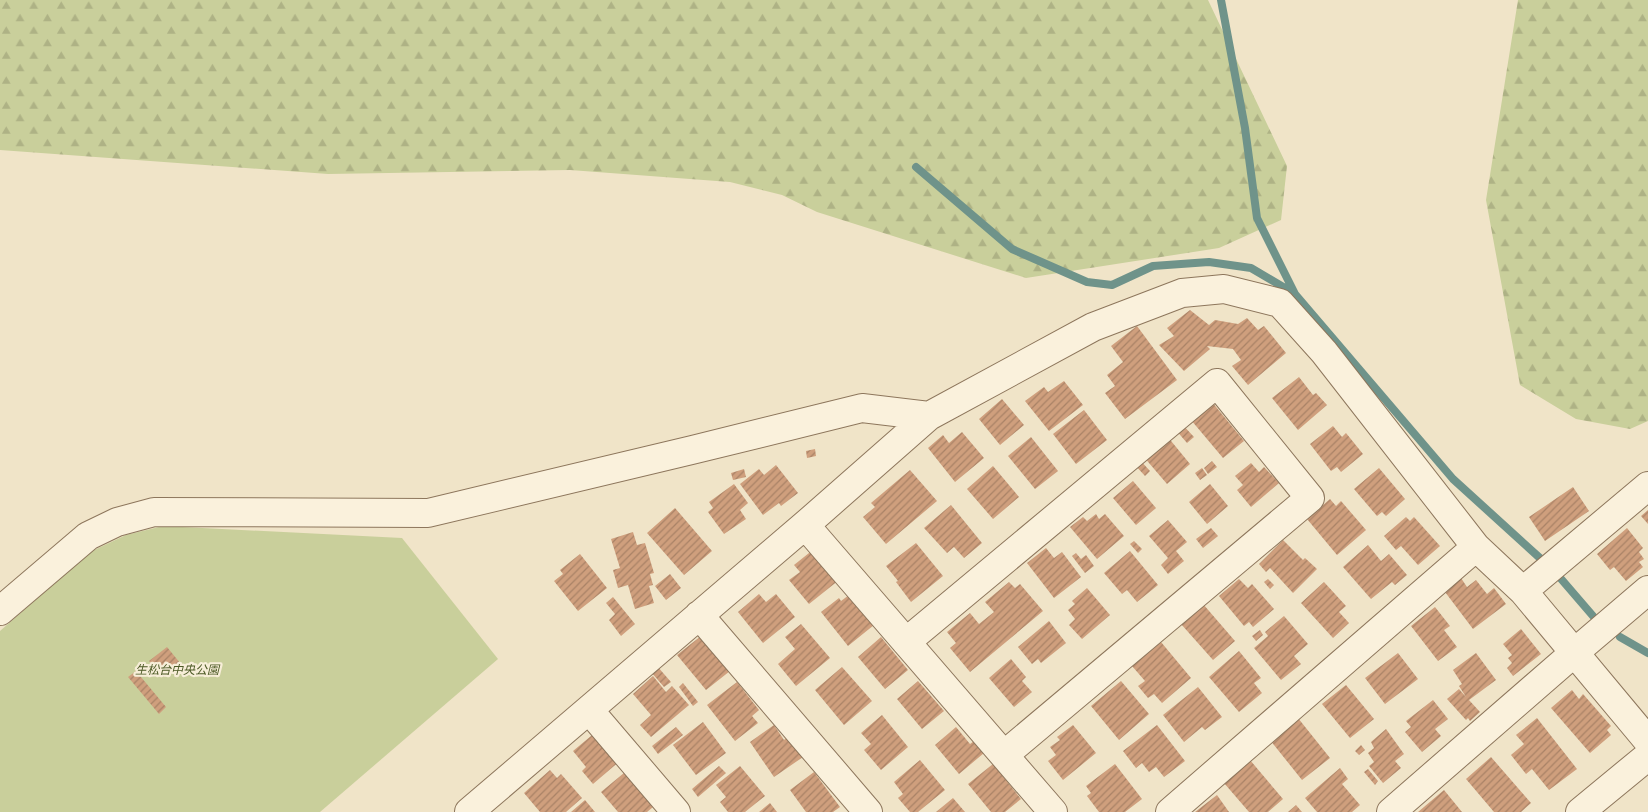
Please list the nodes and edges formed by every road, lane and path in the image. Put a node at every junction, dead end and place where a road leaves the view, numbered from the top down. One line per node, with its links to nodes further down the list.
1 (929, 416): 3 (street); 4 (street); 7 (street)
2 (1648, 486): 6 (street)
3 (805, 525): 8 (street); 9 (street)
4 (1476, 547): 6 (street); 19 (street)
5 (1648, 590): 10 (street)
6 (1523, 591): 10 (street)
7 (0, 612)
8 (700, 615): 11 (street); 17 (street)
9 (906, 642): 13 (street); 13 (street)
10 (1574, 653): 12 (street); 20 (street)
11 (589, 710): 15 (street); 16 (street)
12 (1648, 741)
13 (1004, 755): 18 (street)
14 (1648, 756): 21 (street)
15 (484, 807)
16 (676, 812)
17 (868, 812)
18 (1053, 812)
19 (1170, 812)
20 (1391, 812)
21 (1580, 812)

